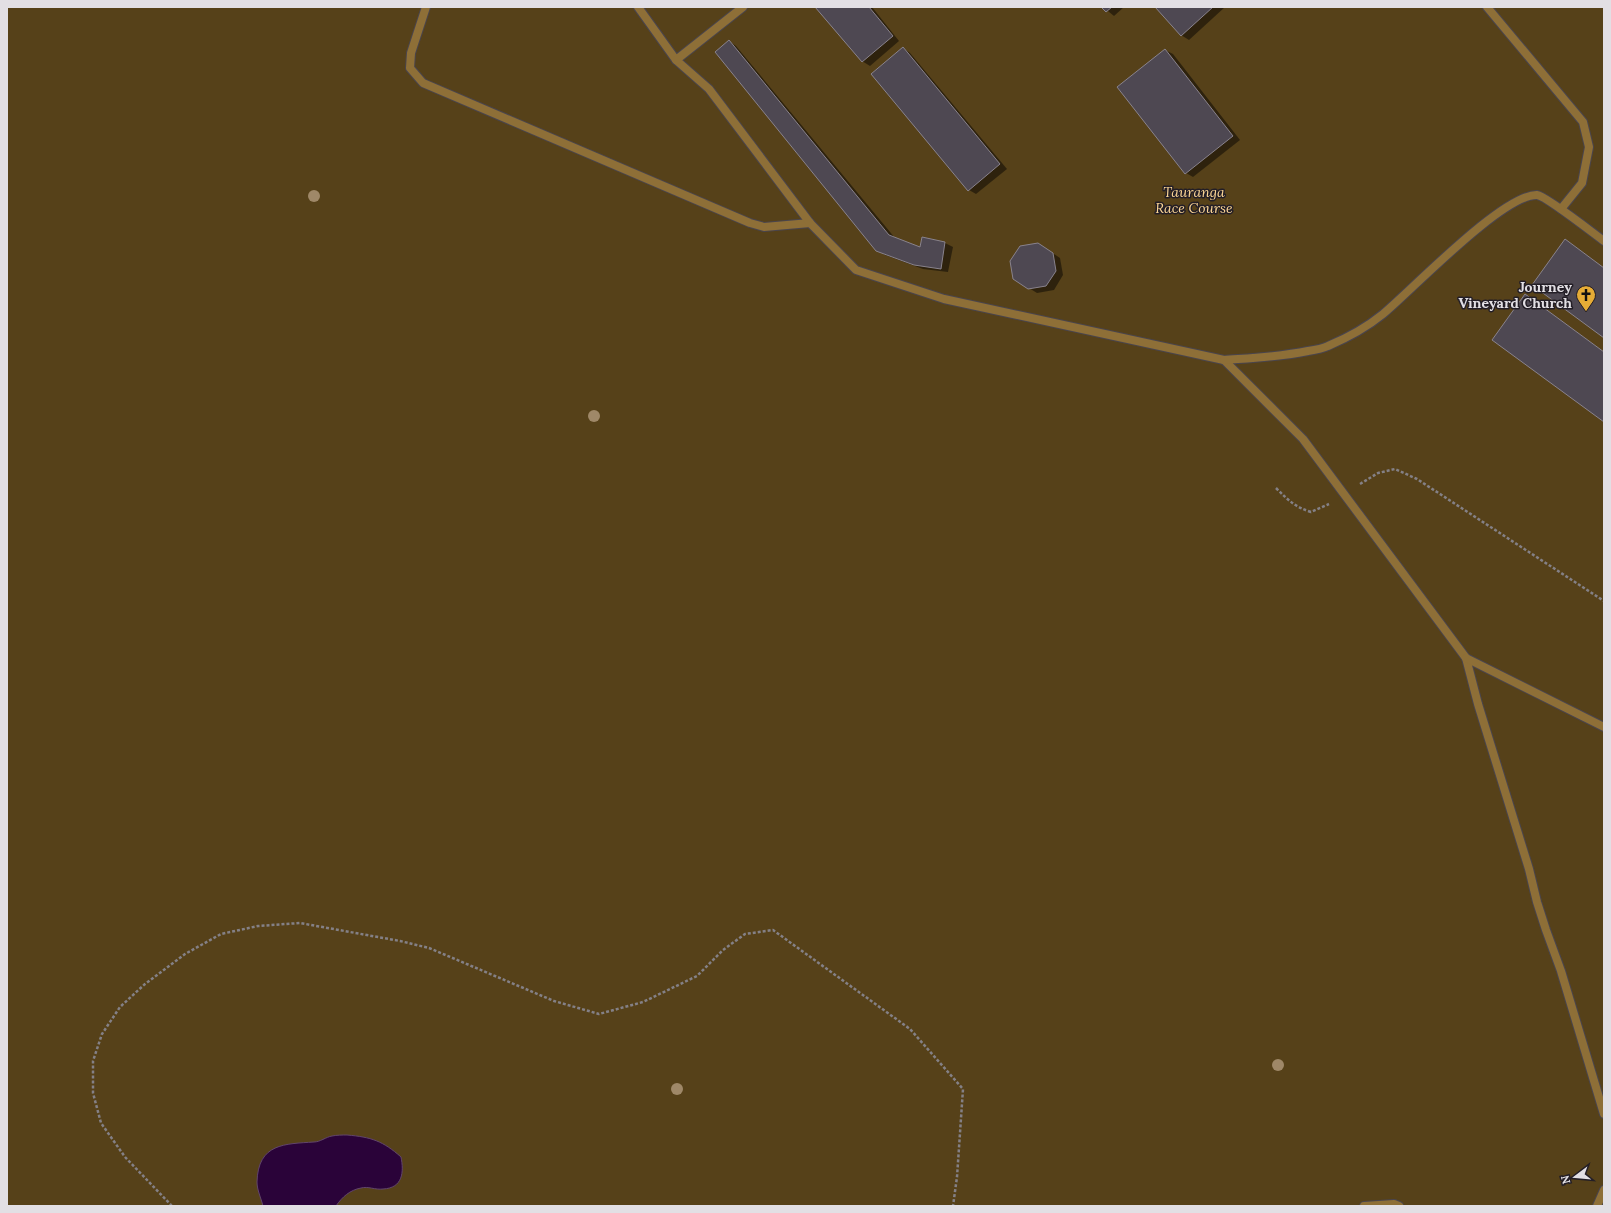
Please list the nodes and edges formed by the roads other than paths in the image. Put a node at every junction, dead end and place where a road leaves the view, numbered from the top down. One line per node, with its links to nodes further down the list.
1 (426, 7): 7 (lane)
2 (638, 7): 5 (lane)
3 (742, 7): 5 (lane)
4 (1487, 7): 6 (lane)
5 (676, 60): 7 (lane)
6 (1561, 209): 8 (lane); 9 (lane)
7 (810, 223): 9 (lane)
8 (1604, 240)
9 (1224, 360): 10 (lane)
10 (1466, 658): 11 (lane); 12 (lane)
11 (1604, 727)
12 (1604, 1114)
13 (1604, 1190): 16 (lane)
14 (1364, 1206): 15 (lane)
15 (1400, 1206)
16 (1597, 1206)

